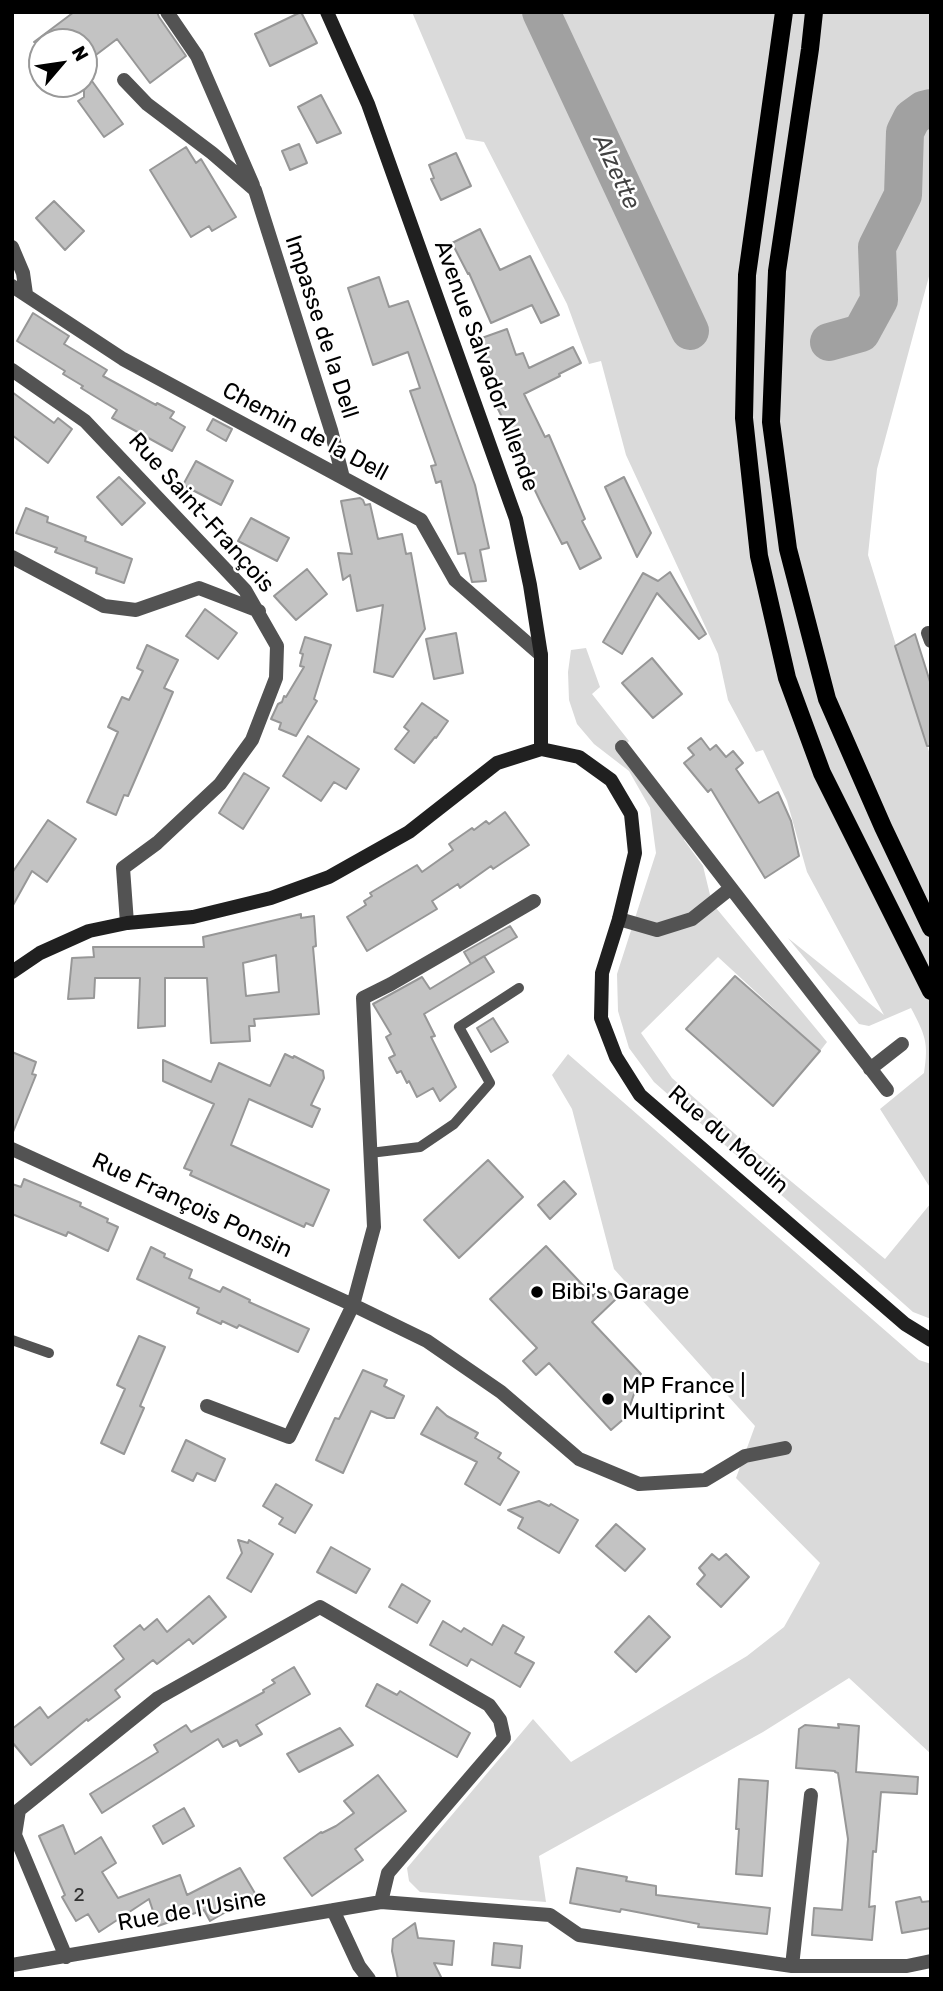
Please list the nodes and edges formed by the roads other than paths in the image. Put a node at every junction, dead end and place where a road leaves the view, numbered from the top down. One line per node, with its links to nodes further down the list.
1 (167, 12): 6 (street, Impasse de la Dell)
2 (327, 12): 14 (main road, Avenue Salvador Allende)
3 (784, 12): 24 (main road)
4 (814, 12): 21 (main road)
5 (124, 80): 6 (street)
6 (255, 190): 11 (street, Impasse de la Dell)
7 (12, 247): 9 (street)
8 (12, 286): 9 (street, Chemin de la Dell)
9 (26, 294): 11 (street, Chemin de la Dell)
10 (12, 370): 13 (street, Rue Saint-François)
11 (343, 478): 14 (street, Chemin de la Dell)
12 (12, 557): 13 (street)
13 (259, 611): 20 (street, Rue Saint-François)
14 (541, 655): 16 (main road, Avenue Salvador Allende)
15 (622, 747): 17 (street)
16 (541, 749): 19 (main road, Rue du Moulin); 20 (main road)
17 (731, 888): 19 (street); 26 (street)
18 (534, 901): 29 (street)
19 (618, 919): 32 (main road, Rue du Moulin)
20 (127, 923): 22 (main road)
21 (931, 928)
22 (12, 972)
23 (519, 988): 29 (lane)
24 (931, 991)
25 (902, 1044): 26 (street)
26 (870, 1069): 27 (street)
27 (887, 1090)
28 (12, 1149): 30 (street, Rue François Ponsin)
29 (370, 1153): 30 (street)
30 (353, 1305): 34 (street); 35 (street, Rue François Ponsin)
31 (12, 1340): 33 (lane)
32 (931, 1340)
33 (49, 1353)
34 (207, 1406)
35 (785, 1448)
36 (811, 1796): 42 (street)
37 (381, 1902): 38 (street, Rue de l'Usine); 39 (street); 42 (street, Rue de l'Usine)
38 (333, 1910): 39 (street, Rue de l'Usine); 43 (street)
39 (66, 1957): 41 (street, Rue de l'Usine)
40 (931, 1961): 42 (street, Rue de l'Usine)
41 (12, 1965)
42 (792, 1966)
43 (369, 1979)

